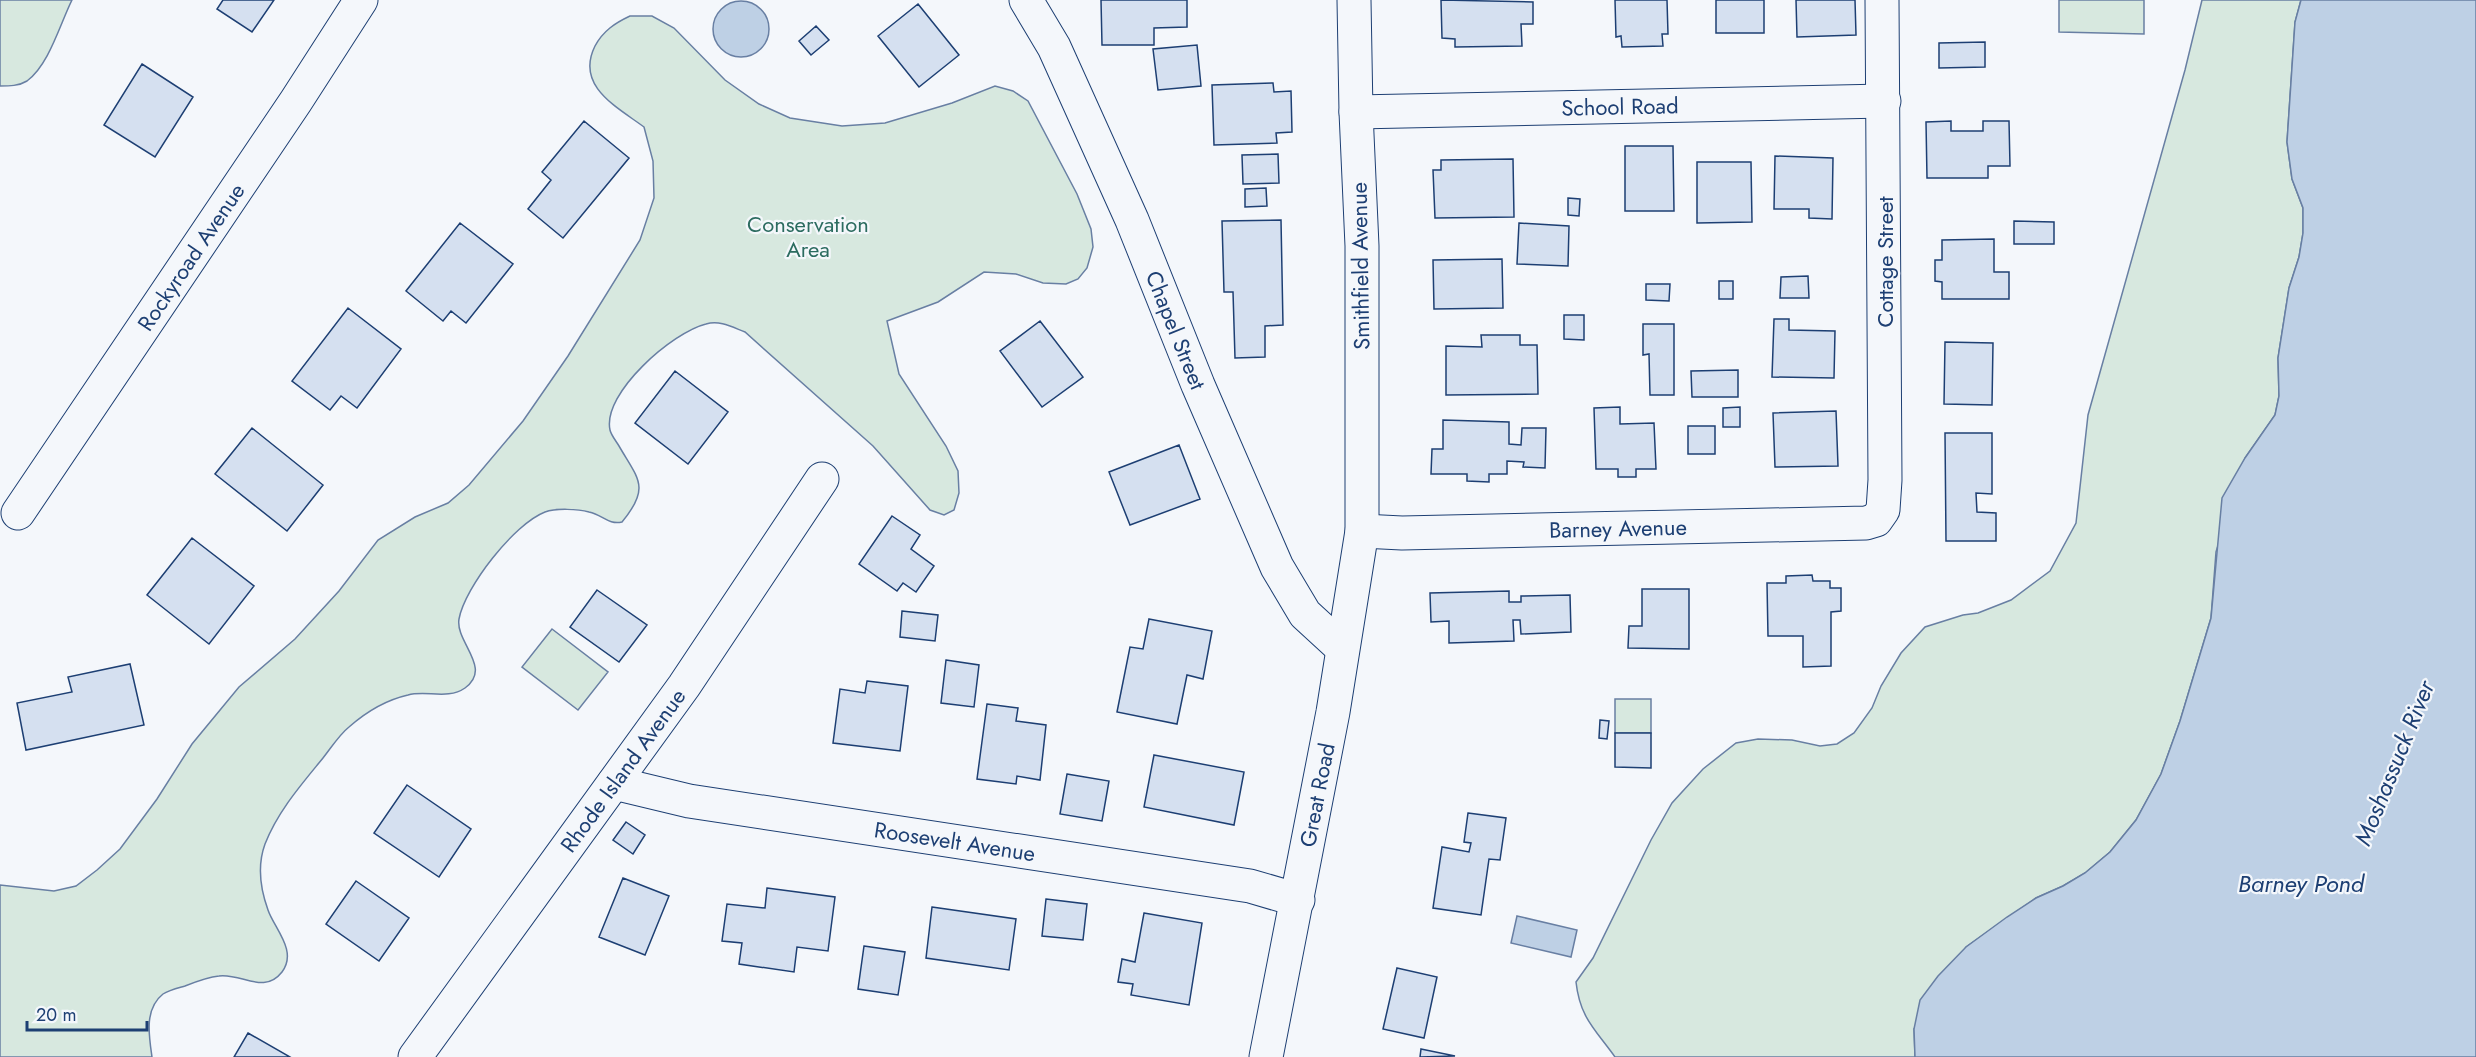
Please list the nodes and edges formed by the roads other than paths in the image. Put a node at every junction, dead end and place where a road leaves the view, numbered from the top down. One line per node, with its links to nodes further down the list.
1 (361, 0): 8 (street, Rockyroad Avenue)
2 (1026, 0): 11 (street, Chapel Street)
3 (1354, 0): 6 (street, Smithfield Avenue)
4 (1882, 0): 5 (street, Cottage Street)
5 (1884, 101): 6 (street, School Road); 9 (street, Cottage Street)
6 (1356, 112): 10 (street, Smithfield Avenue)
7 (822, 479): 12 (street, Rhode Island Avenue)
8 (18, 513)
9 (1876, 520): 10 (street, Barney Avenue)
10 (1362, 531): 11 (street, Great Road)
11 (1342, 648): 13 (street, Great Road)
12 (614, 783): 13 (street, Roosevelt Avenue); 14 (street, Rhode Island Avenue)
13 (1298, 900): 15 (street, Great Road)
14 (415, 1057)
15 (1266, 1057)

